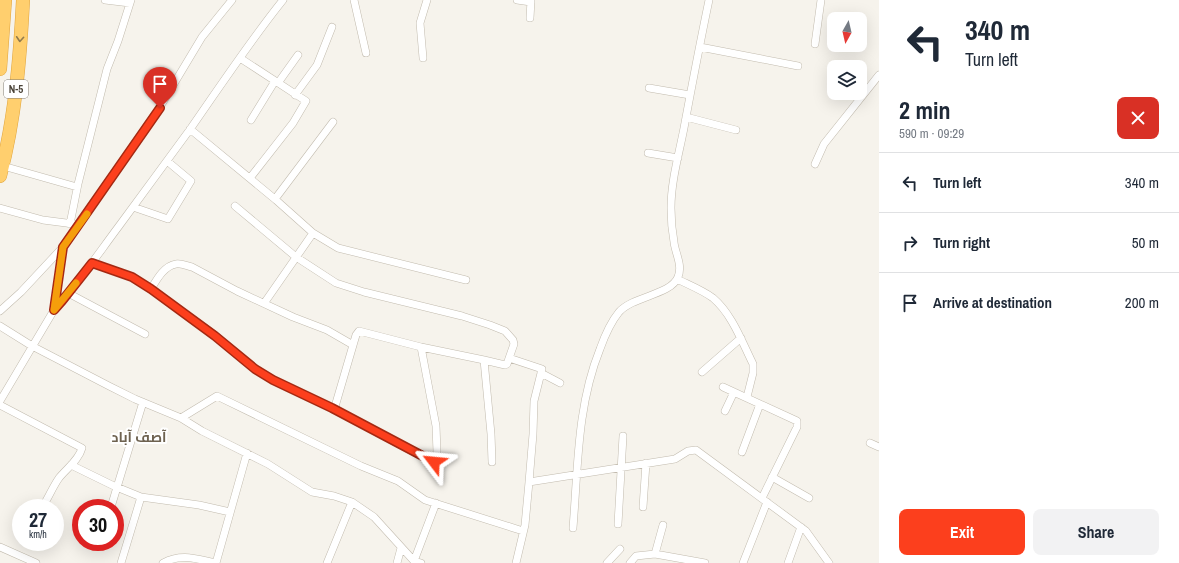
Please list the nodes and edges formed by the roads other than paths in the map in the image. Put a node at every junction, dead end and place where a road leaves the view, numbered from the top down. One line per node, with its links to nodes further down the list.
1 (5, 0): 22 (highway, N-5)
2 (23, 0): 37 (highway, N-5, one-way to 37)
3 (105, 0): 11 (street)
4 (232, 0): 45 (street)
5 (282, 0): 19 (street)
6 (354, 0): 17 (street)
7 (427, 0): 20 (street)
8 (517, 0): 12 (street)
9 (709, 0): 16 (street)
10 (821, 0): 15 (street)
11 (130, 1): 39 (street)
12 (531, 1): 13 (street)
13 (530, 18)
14 (332, 27): 26 (street)
15 (815, 44)
16 (700, 47): 21 (street); 27 (street)
17 (366, 53)
18 (298, 55): 24 (street)
19 (240, 58): 24 (street); 31 (street)
20 (423, 58)
21 (798, 66)
22 (0, 69)
23 (879, 75): 36 (street)
24 (277, 82): 26 (street); 29 (street)
25 (649, 88): 27 (street)
26 (295, 94): 38 (street)
27 (690, 95): 28 (street)
28 (686, 117): 32 (street); 34 (street)
29 (250, 120)
30 (334, 122): 40 (street)
31 (190, 129): 35 (street); 38 (street)
32 (736, 130)
33 (648, 153): 34 (street)
34 (678, 158): 50 (street)
35 (167, 161): 42 (street); 42 (street)
36 (815, 164)
37 (1, 171): 39 (street)
38 (250, 178): 40 (street)
39 (77, 187): 44 (street)
40 (275, 199): 46 (street)
41 (235, 206): 48 (street)
42 (133, 207): 49 (street)
43 (0, 208): 44 (street)
44 (70, 224): 45 (street)
45 (79, 225): 47 (street)
46 (314, 234): 48 (street); 51 (street)
47 (63, 247): 55 (street); 56 (street)
48 (296, 257): 54 (street); 63 (street)
49 (92, 263): 52 (street); 53 (street)
50 (677, 279): 59 (street); 87 (street)
51 (466, 280)
52 (151, 289): 54 (street); 75 (street)
53 (68, 293): 55 (street); 58 (street)
54 (265, 302): 60 (street)
55 (54, 310): 61 (street)
56 (0, 311)
57 (0, 326): 61 (street)
58 (145, 334)
59 (740, 338): 65 (street); 70 (street)
60 (353, 345): 62 (street); 75 (street)
61 (32, 346): 71 (street); 72 (street)
62 (421, 347): 64 (street); 75 (street)
63 (509, 358): 64 (street); 66 (street)
64 (484, 360): 83 (street)
65 (702, 372)
66 (541, 373): 67 (street); 89 (street)
67 (560, 383)
68 (723, 386): 69 (street)
69 (734, 392): 70 (street); 76 (street)
70 (747, 398): 73 (street)
71 (0, 401)
72 (142, 402): 77 (street); 90 (street)
73 (760, 404): 81 (street); 88 (street)
74 (0, 405): 85 (street)
75 (334, 410)
76 (725, 411)
77 (181, 418): 82 (street); 97 (street)
78 (623, 436): 86 (street)
79 (870, 443): 80 (street)
80 (879, 447)
81 (742, 452)
82 (247, 454): 96 (street); 99 (street)
83 (492, 462)
84 (646, 463): 86 (street); 95 (street); 98 (street)
85 (71, 465): 90 (street); 93 (street)
86 (621, 467): 87 (street); 100 (street)
87 (577, 474): 89 (street); 103 (street)
88 (772, 477): 92 (street); 95 (street)
89 (529, 482): 104 (street)
90 (116, 487): 91 (street); 94 (street)
91 (141, 497): 99 (street); 112 (street)
92 (809, 498)
93 (47, 499)
94 (113, 499)
95 (764, 500): 102 (street); 121 (street)
96 (352, 502): 105 (street); 115 (street)
97 (436, 503): 104 (street); 110 (street)
98 (644, 507)
99 (230, 512): 114 (street)
100 (618, 524)
101 (663, 525): 108 (street)
102 (801, 527): 122 (street); 123 (street)
103 (573, 528)
104 (523, 531): 117 (street)
105 (401, 548): 110 (street); 116 (street)
106 (620, 549): 118 (street)
107 (1, 550): 111 (street)
108 (656, 554): 109 (street); 119 (street)
109 (676, 560): 120 (street)
110 (418, 562)
111 (36, 563)
112 (121, 563)
113 (163, 563): 114 (street)
114 (216, 563)
115 (327, 563)
116 (397, 563)
117 (516, 563)
118 (607, 563)
119 (630, 563)
120 (705, 563)
121 (743, 563)
122 (788, 563)
123 (829, 563)

